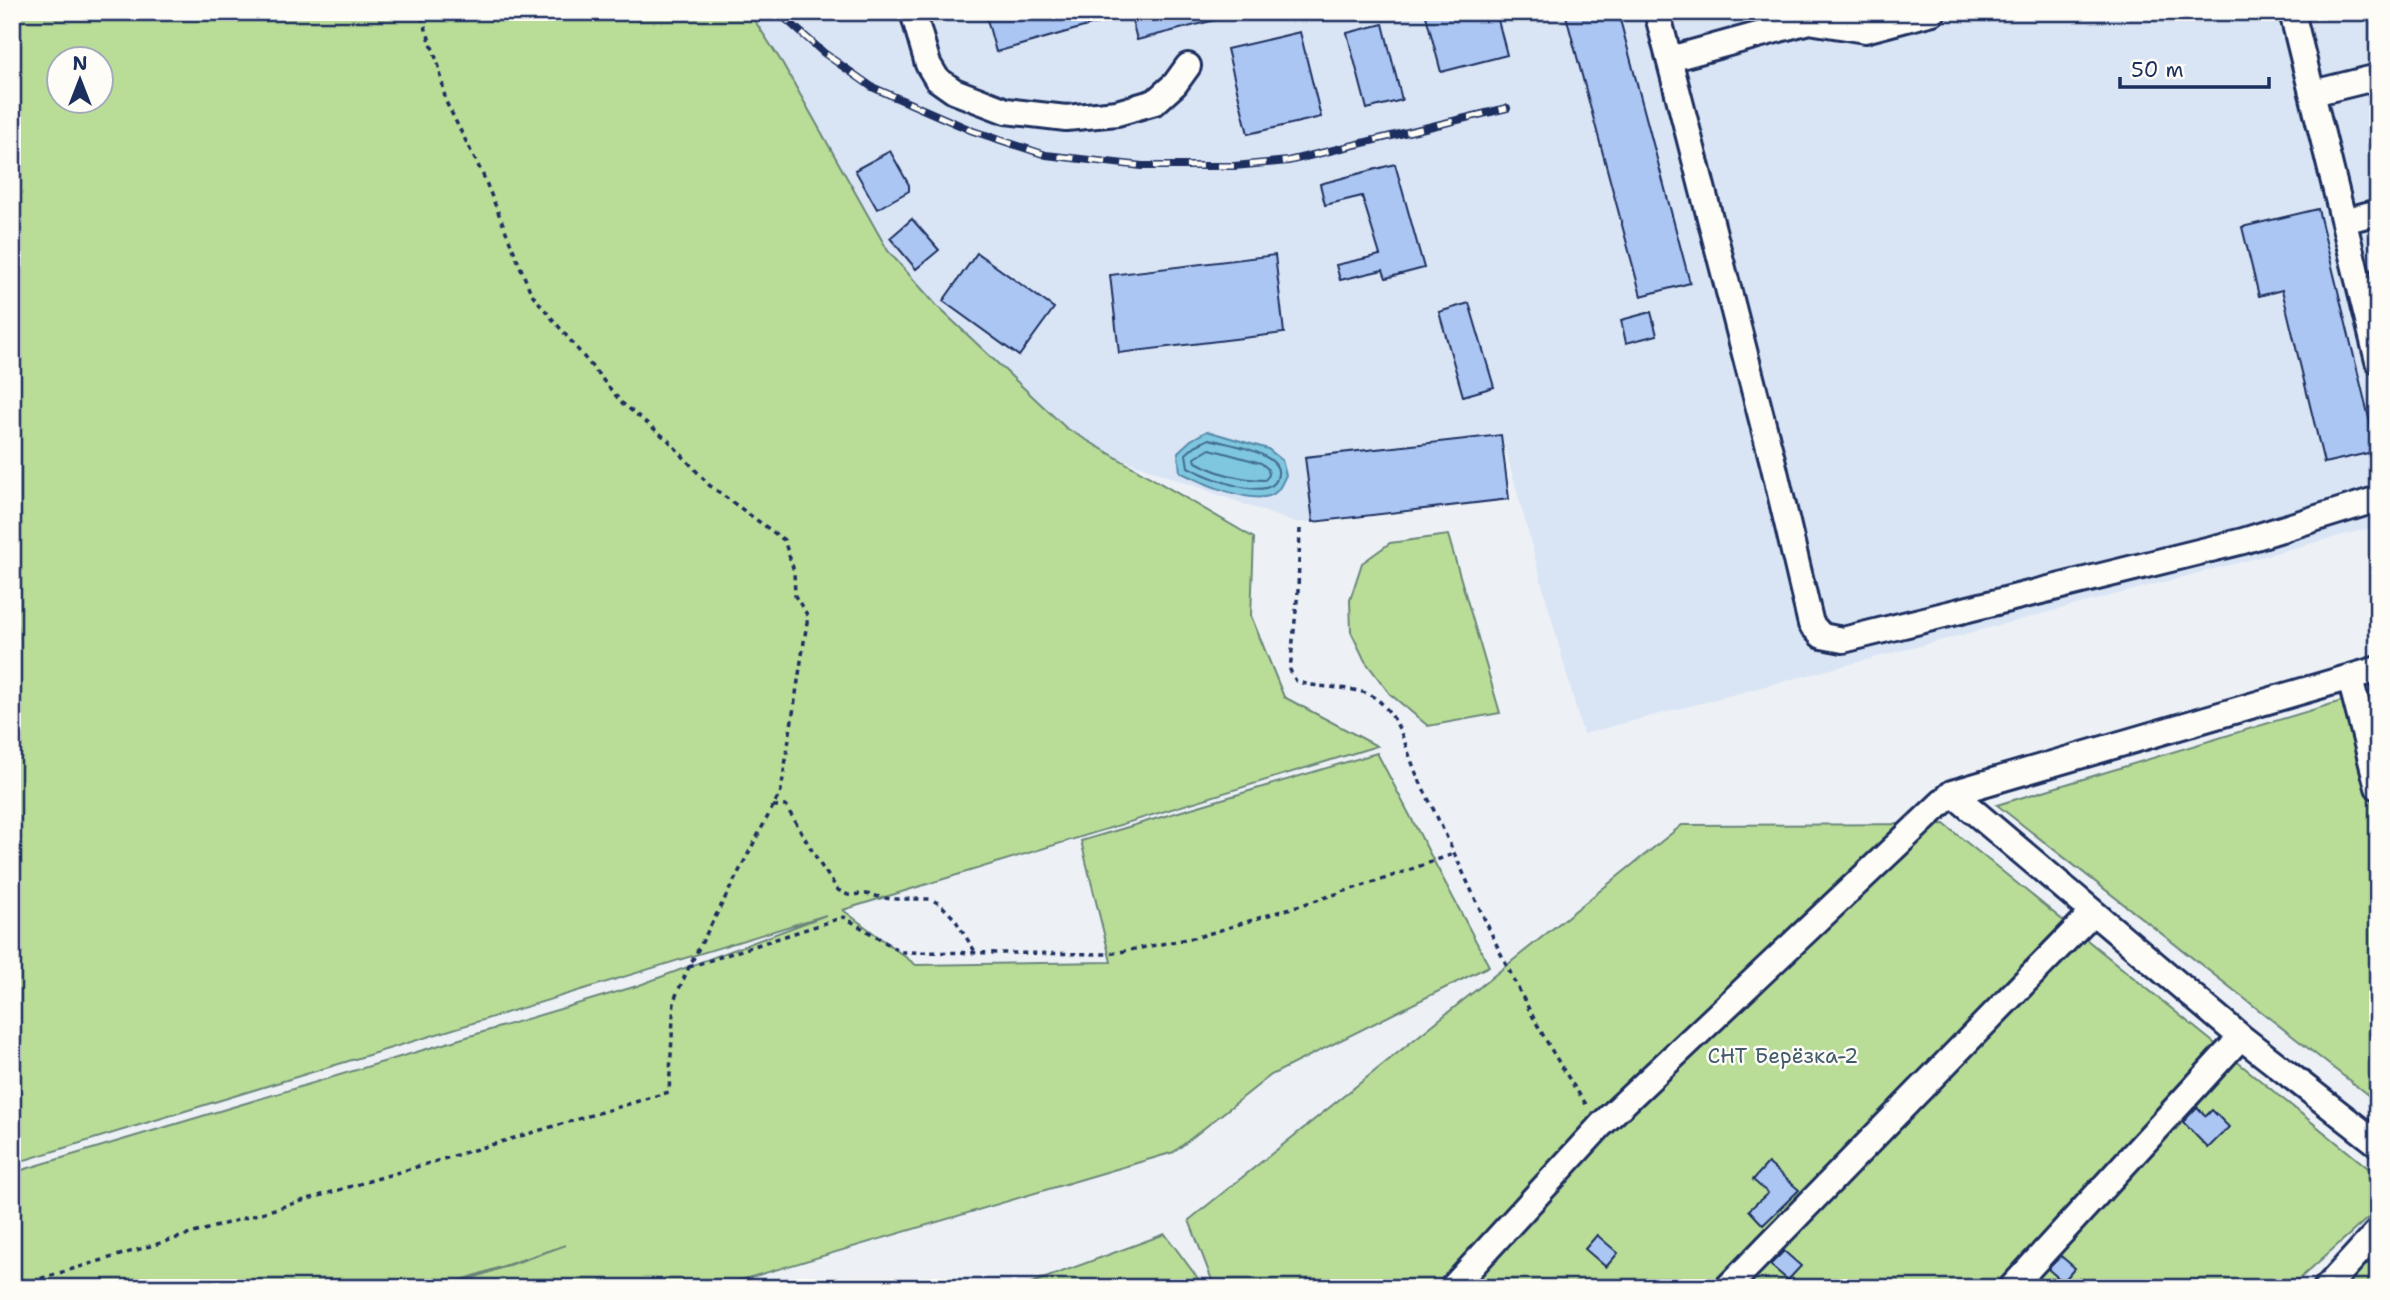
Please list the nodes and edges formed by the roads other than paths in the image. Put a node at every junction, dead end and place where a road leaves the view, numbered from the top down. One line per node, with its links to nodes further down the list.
1 (913, 12): 6 (lane)
2 (1657, 12): 5 (lane)
3 (1933, 12): 5 (lane)
4 (2292, 12): 8 (lane)
5 (1670, 59): 12 (lane)
6 (1188, 66)
7 (2378, 77): 8 (lane)
8 (2313, 93): 10 (lane)
9 (2378, 212): 10 (lane)
10 (2344, 221): 11 (lane)
11 (2378, 361)
12 (2378, 499)
13 (2378, 669): 14 (lane)
14 (2350, 678): 15 (lane); 16 (lane)
15 (2378, 787)
16 (1952, 793): 17 (lane); 21 (lane)
17 (2092, 913): 18 (lane); 22 (lane)
18 (2241, 1037): 19 (lane); 23 (lane)
19 (2378, 1144)
20 (2378, 1231): 24 (lane)
21 (1452, 1288)
22 (1727, 1288)
23 (2011, 1288)
24 (2326, 1288)

